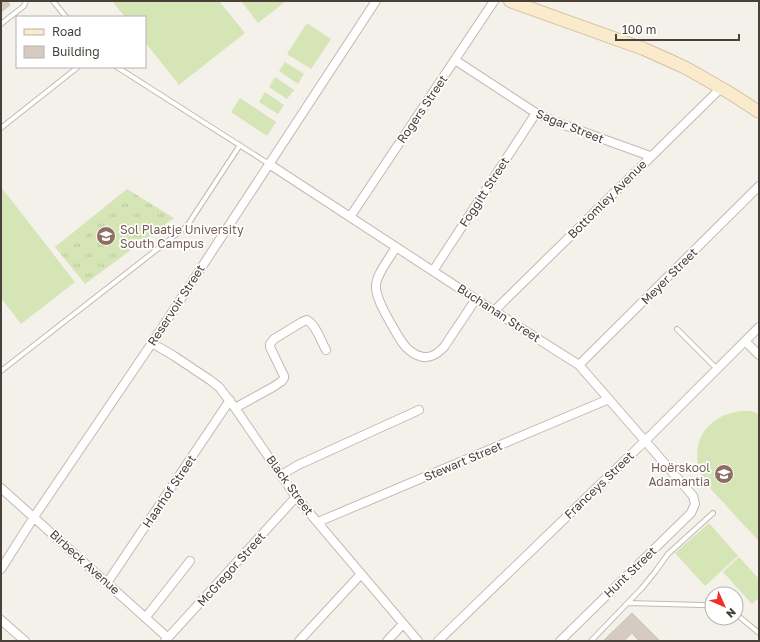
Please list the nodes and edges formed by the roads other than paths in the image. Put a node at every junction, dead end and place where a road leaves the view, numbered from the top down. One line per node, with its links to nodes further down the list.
1 (26, 1): 7 (lane)
2 (54, 1): 6 (lane)
3 (376, 1): 17 (street, Reservoir Street)
4 (494, 1): 8 (street, Rogers Street)
5 (510, 1): 11 (street)
6 (65, 16)
7 (1, 24)
8 (455, 60): 13 (street, Sagar Street); 19 (street, Rogers Street)
9 (77, 68): 14 (lane)
10 (119, 68): 15 (lane)
11 (721, 88): 12 (street); 16 (street, Bottomley Avenue)
12 (759, 112)
13 (536, 113): 16 (street, Sagar Street); 21 (street, Foggitt Street)
14 (1, 128)
15 (240, 145): 17 (lane); 32 (lane)
16 (650, 156): 23 (street, Bottomley Avenue)
17 (269, 164): 19 (street, Buchanan Street); 27 (street, Reservoir Street)
18 (759, 186): 30 (street, Meyer Street)
19 (350, 217): 20 (street, Buchanan Street)
20 (396, 247): 21 (street, Buchanan Street); 22 (street)
21 (433, 271): 22 (street, Buchanan Street)
22 (476, 299): 23 (street, Buchanan Street)
23 (494, 311): 30 (street, Buchanan Street)
24 (759, 327): 26 (street, Franceys Street)
25 (677, 329): 31 (lane)
26 (745, 341): 29 (street); 31 (street, Franceys Street)
27 (152, 343): 34 (street, Black Street); 43 (street, Reservoir Street)
28 (326, 350): 35 (street)
29 (759, 355)
30 (579, 365): 33 (street, Buchanan Street)
31 (717, 369): 37 (street, Franceys Street)
32 (1, 371)
33 (609, 399): 37 (street, Buchanan Street); 44 (street, Stewart Street)
34 (230, 400): 35 (street, Black Street); 48 (street, Haarhof Street)
35 (235, 408): 38 (street, Black Street)
36 (419, 410): 38 (street)
37 (645, 441): 41 (street, Buchanan Street); 61 (street, Franceys Street)
38 (281, 475): 40 (street, Black Street)
39 (1, 488): 43 (street, Birbeck Avenue)
40 (296, 497): 44 (street, Black Street); 56 (street, McGregor Street)
41 (694, 501): 62 (street, Hunt Street)
42 (713, 513): 49 (lane)
43 (34, 517): 46 (street, Reservoir Street); 48 (street, Birbeck Avenue)
44 (318, 522): 47 (street, Black Street)
45 (190, 561): 51 (street)
46 (1, 569)
47 (361, 574): 54 (street, Black Street); 58 (street)
48 (107, 583): 51 (street, Birbeck Avenue)
49 (628, 603): 50 (lane); 63 (lane)
50 (704, 605)
51 (146, 617): 56 (street, Birbeck Avenue)
52 (1, 620): 57 (street)
53 (744, 620): 55 (lane)
54 (403, 624): 59 (street); 60 (street, Black Street)
55 (759, 632)
56 (166, 639)
57 (25, 641)
58 (299, 641)
59 (387, 641)
60 (418, 641)
61 (438, 641)
62 (560, 641)
63 (591, 641)

